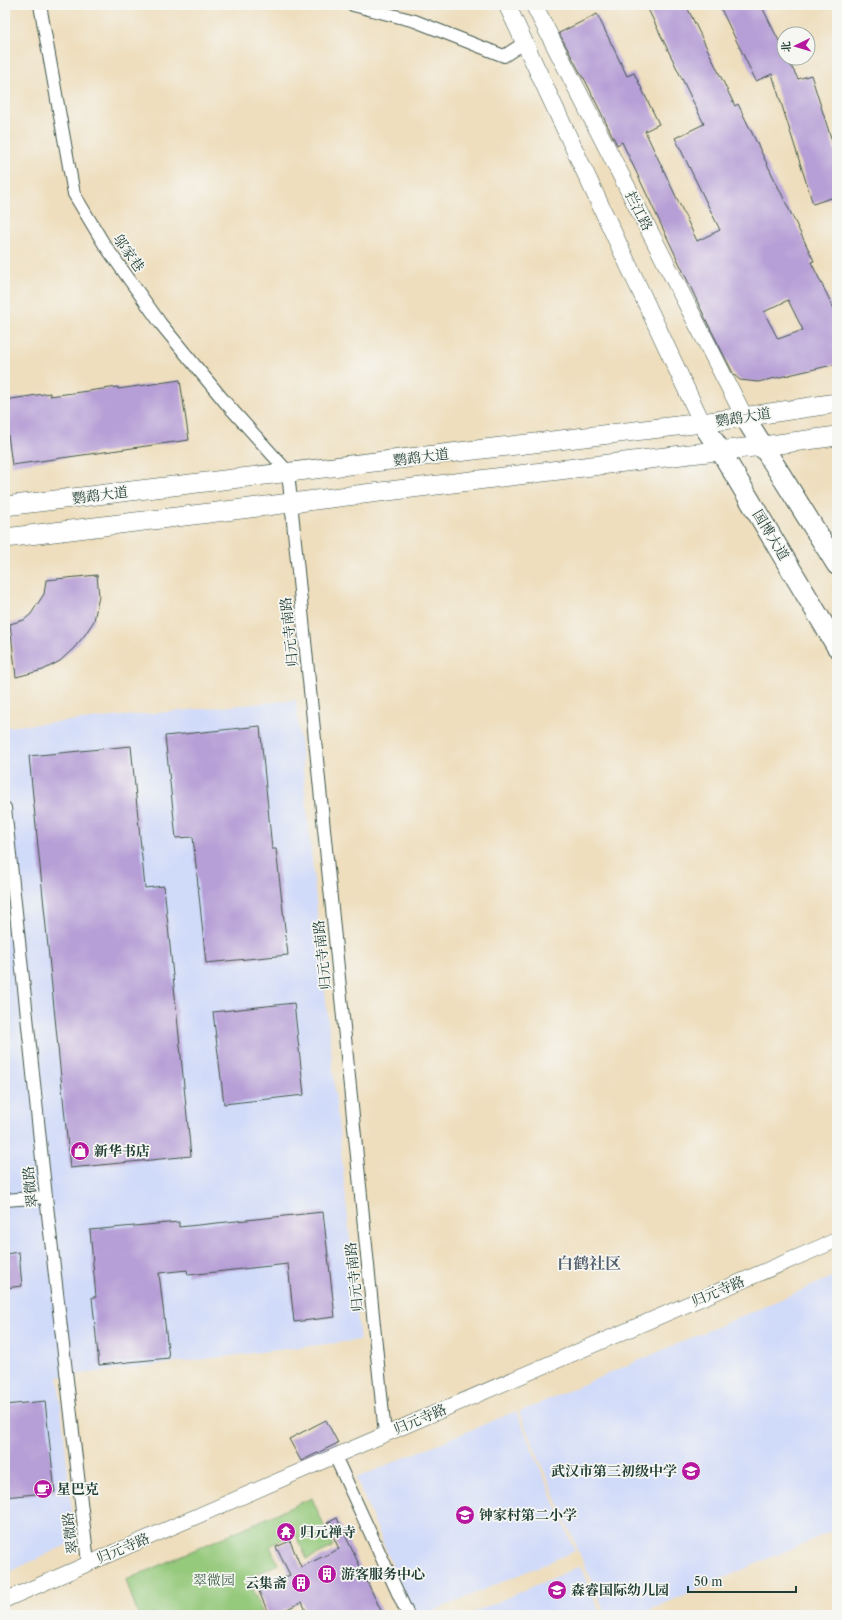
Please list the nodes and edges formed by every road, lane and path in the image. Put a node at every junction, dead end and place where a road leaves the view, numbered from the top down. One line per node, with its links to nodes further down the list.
1 (40, 5): 12 (street, 邬家巷)
2 (354, 5): 5 (street)
3 (507, 5): 5 (main road)
4 (536, 7): 5 (main road); 7 (main road, 拦江路)
5 (524, 43): 8 (main road)
6 (837, 403): 7 (main road, 鹦鹉大道)
7 (744, 416): 8 (main road, 鹦鹉大道); 10 (highway)
8 (702, 423): 11 (highway, 国博大道); 12 (main road, 鹦鹉大道)
9 (837, 436): 10 (main road, 鹦鹉大道)
10 (763, 446): 11 (main road, 鹦鹉大道); 16 (highway)
11 (720, 450): 13 (main road, 鹦鹉大道); 17 (highway, 国博大道)
12 (288, 472): 13 (street, 归元寺南路); 14 (main road, 鹦鹉大道)
13 (291, 503): 15 (main road, 鹦鹉大道); 22 (street, 归元寺南路)
14 (5, 506)
15 (5, 538)
16 (837, 565)
17 (837, 647)
18 (5, 808): 19 (street, 翠微路)
19 (46, 1197): 20 (street); 24 (street, 翠微路)
20 (5, 1200)
21 (837, 1240): 22 (street, 归元寺路)
22 (385, 1434): 23 (street, 归元寺路)
23 (335, 1456): 24 (street, 归元寺路); 26 (street)
24 (88, 1563): 25 (street, 归元寺路)
25 (5, 1600)
26 (408, 1615)

